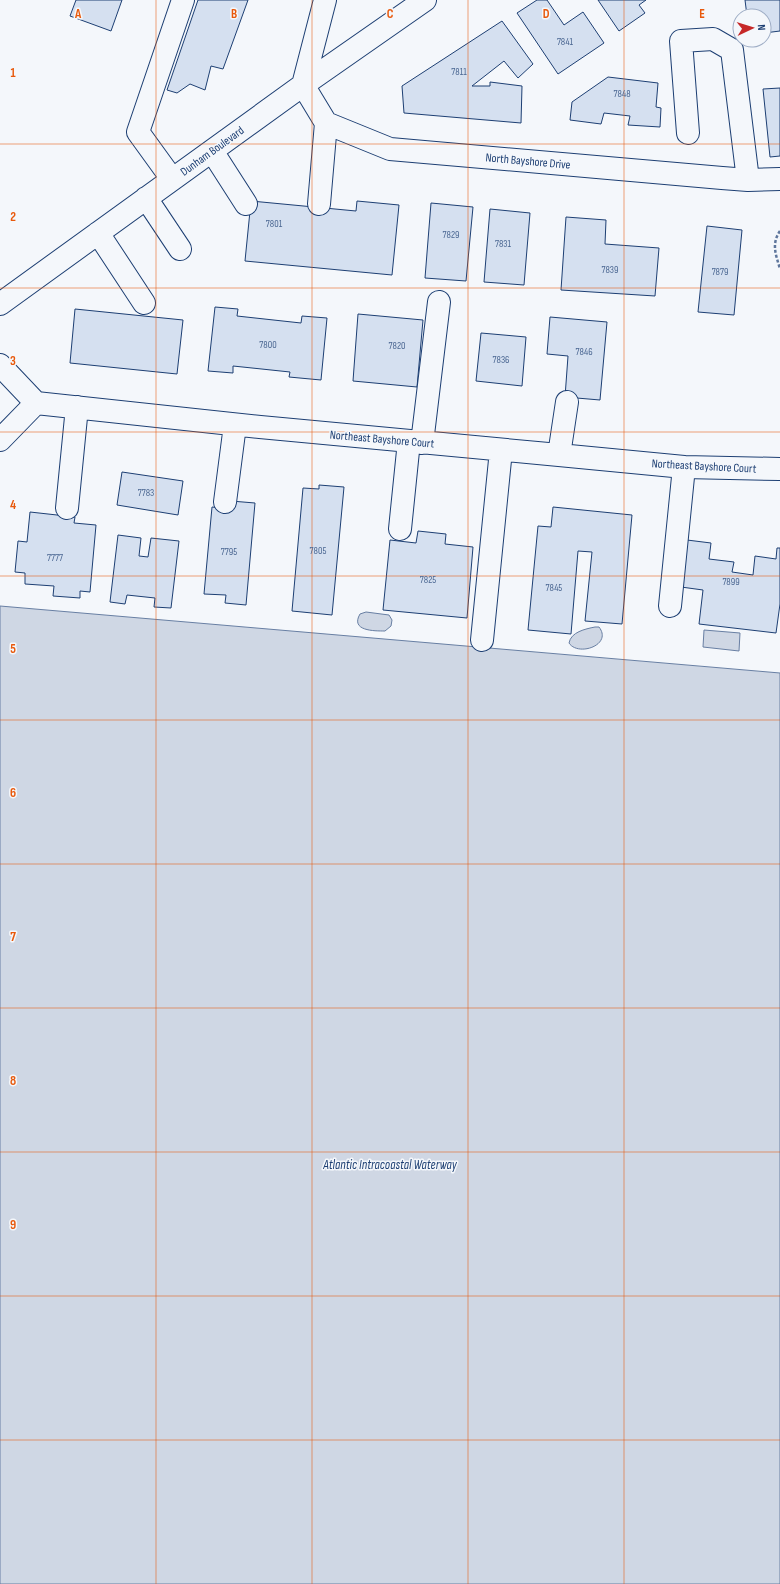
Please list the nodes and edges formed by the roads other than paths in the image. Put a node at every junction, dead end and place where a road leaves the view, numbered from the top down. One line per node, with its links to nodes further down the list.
1 (183, 0): 8 (street)
2 (325, 0): 4 (street)
3 (425, 0): 4 (street, Dunham Boulevard)
4 (303, 85): 5 (street); 7 (street, Dunham Boulevard)
5 (326, 123): 10 (street, North Bayshore Drive); 13 (street)
6 (688, 133): 10 (street)
7 (212, 151): 8 (street, Dunham Boulevard); 12 (street)
8 (172, 179): 11 (street, Dunham Boulevard)
9 (780, 179): 10 (street, North Bayshore Drive)
10 (748, 180)
11 (146, 198): 14 (street, Dunham Boulevard); 15 (street)
12 (246, 204)
13 (319, 204)
14 (98, 233): 17 (street, Dunham Boulevard); 18 (street)
15 (180, 249)
16 (439, 302): 25 (street)
17 (0, 304)
18 (144, 304)
19 (0, 365): 21 (street)
20 (567, 402): 27 (street)
21 (36, 403): 22 (street, Northeast Bayshore Court); 24 (street)
22 (77, 407): 23 (street, Northeast Bayshore Court); 31 (street)
23 (235, 425): 25 (street, Northeast Bayshore Court); 30 (street)
24 (0, 440)
25 (416, 442): 26 (street, Northeast Bayshore Court); 32 (street)
26 (501, 450): 27 (street, Northeast Bayshore Court); 34 (street)
27 (559, 455): 28 (street, Northeast Bayshore Court)
28 (684, 466): 29 (street, Northeast Bayshore Court); 33 (street)
29 (780, 469)
30 (224, 502)
31 (67, 508)
32 (400, 529)
33 (670, 606)
34 (482, 640)

